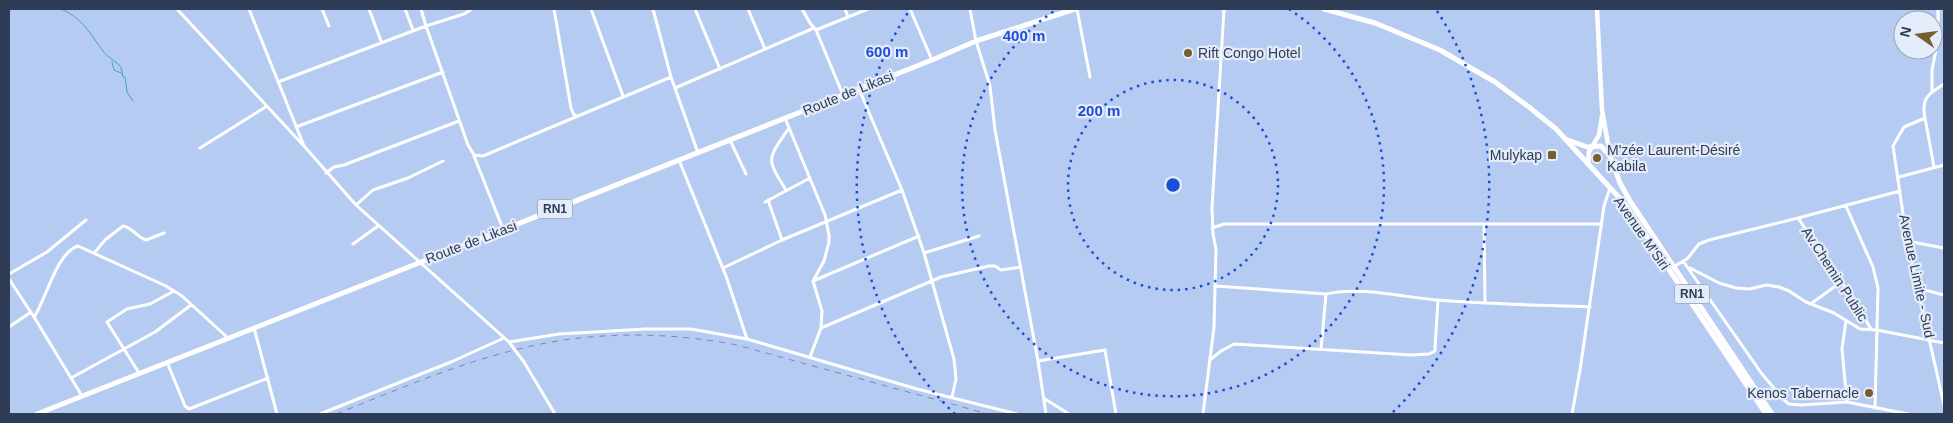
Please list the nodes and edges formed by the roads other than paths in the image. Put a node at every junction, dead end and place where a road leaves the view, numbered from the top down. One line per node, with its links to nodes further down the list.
1 (177, 9): 43 (street)
2 (248, 9): 36 (street)
3 (322, 9): 24 (street)
4 (369, 9): 29 (street)
5 (405, 9): 27 (street)
6 (422, 9): 25 (street)
7 (472, 9): 25 (street)
8 (554, 9): 45 (street)
9 (591, 9): 42 (street)
10 (653, 9): 34 (street)
11 (695, 9): 32 (street)
12 (748, 9): 30 (street)
13 (802, 9): 26 (street)
14 (845, 9): 23 (street)
15 (868, 9): 23 (street)
16 (910, 9): 31 (street)
17 (970, 9): 28 (street)
18 (1076, 9): 28 (highway, Route de Likasi / RN1); 35 (street)
19 (1224, 9): 82 (street)
20 (1324, 9): 51 (highway, Avenue M'Siri / RN1)
21 (1597, 9): 44 (main road)
22 (1938, 9): 40 (street)
23 (848, 17): 26 (street)
24 (329, 26)
25 (426, 26): 27 (street); 33 (street)
26 (815, 29): 30 (street); 41 (street)
27 (413, 30): 29 (street)
28 (976, 41): 31 (highway, Route de Likasi / RN1); 96 (street)
29 (381, 42): 36 (street)
30 (765, 49): 32 (street)
31 (932, 60): 39 (highway, Route de Likasi / RN1)
32 (720, 69): 38 (street)
33 (443, 72): 48 (street); 49 (street)
34 (671, 77): 38 (street); 42 (street)
35 (1090, 77)
36 (278, 82): 49 (street)
37 (1944, 84): 40 (street)
38 (675, 88): 56 (street)
39 (859, 89): 41 (highway, Route de Likasi / RN1); 72 (street)
40 (1932, 92): 47 (street)
41 (843, 95): 46 (highway, Route de Likasi / RN1)
42 (623, 96): 45 (street)
43 (267, 106): 53 (street); 55 (street)
44 (1602, 110): 54 (main road); 58 (main road)
45 (578, 116): 57 (street)
46 (785, 118): 50 (street); 52 (highway, Route de Likasi / RN1)
47 (1925, 118): 63 (street); 67 (street, Avenue Limite - Sud)
48 (459, 121): 57 (street); 65 (street)
49 (296, 127): 53 (street)
50 (789, 128): 68 (street); 71 (street)
51 (1563, 138): 54 (highway, RN1); 61 (highway, Avenue M'Siri / RN1)
52 (730, 140): 56 (highway, Route de Likasi / RN1); 66 (street)
53 (304, 146): 65 (street)
54 (1592, 146): 58 (highway, RN1); 61 (main road)
55 (200, 148)
56 (698, 153): 59 (highway, Route de Likasi / RN1)
57 (474, 155): 83 (street)
58 (1610, 156): 64 (highway, Avenue M'Siri / RN1)
59 (679, 160): 83 (highway, Route de Likasi / RN1); 98 (street)
60 (443, 161): 74 (street)
61 (1588, 164): 69 (highway, Avenue M'Siri / RN1)
62 (1944, 166): 63 (street)
63 (1934, 168): 67 (street)
64 (1615, 171): 69 (highway); 95 (highway, Avenue M'Siri / RN1)
65 (326, 173): 74 (street)
66 (746, 174)
67 (1898, 176): 73 (street, Avenue Limite - Sud)
68 (810, 178): 71 (street); 78 (street)
69 (1604, 180): 70 (highway, Avenue M'Siri / RN1)
70 (1610, 188): 80 (street); 153 (highway, Avenue M'Siri / RN1)
71 (786, 190): 87 (street)
72 (902, 190): 78 (street); 85 (street)
73 (1900, 191): 75 (street); 88 (street, Avenue Limite - Sud)
74 (356, 205): 81 (street)
75 (1846, 206): 76 (street); 121 (street)
76 (1798, 218): 93 (street); 103 (street, Av.Chemin Public)
77 (86, 220): 99 (street)
78 (826, 222): 87 (street); 101 (street)
79 (1484, 224): 80 (street); 82 (street); 110 (street)
80 (1602, 224): 113 (street)
81 (378, 226): 89 (street); 94 (street)
82 (1212, 228): 104 (street)
83 (503, 229): 94 (highway, Route de Likasi / RN1)
84 (164, 234): 91 (street)
85 (919, 236): 92 (street); 101 (street)
86 (979, 236): 92 (street)
87 (782, 240): 98 (street)
88 (1907, 241): 90 (street); 105 (street, Avenue Limite - Sud)
89 (353, 244)
90 (1944, 248)
91 (95, 252): 106 (street); 115 (street)
92 (924, 253): 102 (street)
93 (1683, 261): 95 (street); 97 (street)
94 (420, 262): 118 (highway, Route de Likasi / RN1); 123 (street)
95 (1674, 266): 154 (highway, Avenue M'Siri / RN1)
96 (1021, 267): 102 (street); 132 (street)
97 (1687, 267): 111 (street); 140 (street)
98 (723, 268): 124 (street)
99 (9, 274)
100 (9, 280): 114 (street)
101 (813, 281): 119 (street)
102 (932, 281): 119 (street); 138 (street)
103 (1842, 282): 111 (street); 120 (street, Av.Chemin Public)
104 (1216, 286): 107 (street); 131 (street)
105 (1917, 288): 108 (street); 125 (street, Avenue Limite - Sud)
106 (174, 291): 112 (street); 128 (street)
107 (1326, 294): 109 (street); 129 (street)
108 (1944, 295)
109 (1438, 300): 110 (street); 129 (street)
110 (1485, 302): 113 (street)
111 (1812, 304): 116 (street)
112 (191, 305): 122 (street); 128 (street)
113 (1590, 307): 152 (street)
114 (31, 312): 115 (street); 117 (street)
115 (34, 317): 135 (street)
116 (1846, 321): 120 (street); 140 (street)
117 (9, 327)
118 (254, 328): 122 (highway, Route de Likasi / RN1); 136 (street)
119 (821, 328): 130 (street)
120 (1871, 330): 121 (street)
121 (1876, 330): 125 (street); 142 (street)
122 (228, 338): 133 (highway, Route de Likasi / RN1)
123 (504, 338): 126 (street); 145 (street)
124 (747, 339): 126 (street); 130 (street)
125 (1930, 340): 127 (street); 141 (street, Avenue Limite - Sud)
126 (509, 342): 146 (street)
127 (1944, 343)
128 (123, 348): 134 (street); 135 (street)
129 (1321, 350): 131 (street)
130 (810, 357): 138 (street)
131 (1210, 360): 151 (street)
132 (1038, 361): 139 (street); 150 (street)
133 (167, 362): 134 (highway, Route de Likasi / RN1); 136 (street)
134 (139, 373): 137 (highway, Route de Likasi / RN1)
135 (70, 378): 137 (street)
136 (268, 378): 144 (street)
137 (82, 396): 143 (highway, Route de Likasi / RN1)
138 (952, 398): 147 (street)
139 (1045, 399): 148 (street); 149 (street)
140 (1847, 402): 142 (street)
141 (1944, 405)
142 (1875, 408): 155 (street)
143 (37, 414)
144 (277, 414)
145 (320, 414)
146 (555, 414)
147 (1017, 414)
148 (1046, 414)
149 (1069, 414)
150 (1116, 414)
151 (1202, 414)
152 (1572, 414)
153 (1766, 414)
154 (1772, 414)
155 (1908, 414)

